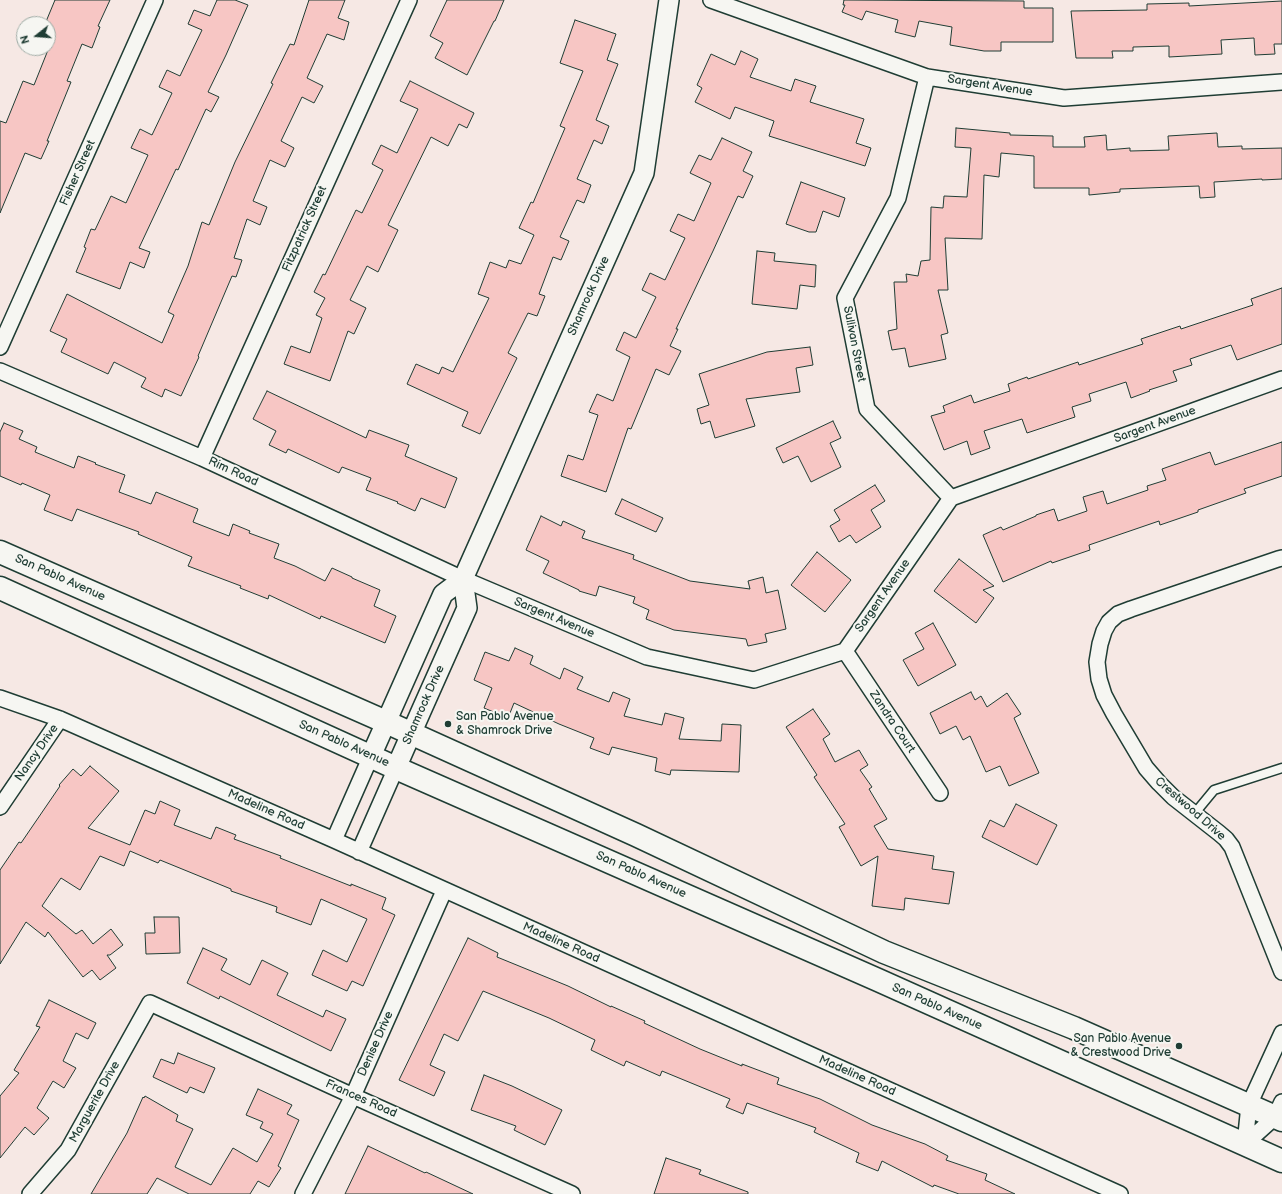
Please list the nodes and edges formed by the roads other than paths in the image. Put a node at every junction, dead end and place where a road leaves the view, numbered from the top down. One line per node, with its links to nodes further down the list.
1 (155, 0): 7 (street, Fisher Street)
2 (409, 0): 10 (street, Fitzpatrick Street)
3 (669, 0): 14 (street, Shamrock Drive)
4 (711, 0): 5 (street, Sargent Avenue)
5 (927, 77): 6 (street, Sargent Avenue); 11 (street, Sullivan Street)
6 (1282, 82)
7 (0, 347)
8 (0, 371): 10 (street, Rim Road)
9 (1282, 379): 11 (street, Sargent Avenue)
10 (202, 458): 14 (street, Rim Road)
11 (951, 498): 16 (street, Sargent Avenue)
12 (0, 552): 19 (main road, San Pablo Avenue)
13 (1282, 558): 26 (street, Crestwood Drive)
14 (463, 579): 16 (street, Sargent Avenue); 19 (street, Shamrock Drive); 20 (street, Shamrock Drive)
15 (0, 588): 21 (main road, San Pablo Avenue)
16 (845, 651): 24 (street, Zandra Court)
17 (0, 698): 18 (street, Madeline Road)
18 (60, 719): 25 (street, Nancy Drive); 27 (street, Madeline Road)
19 (386, 722): 20 (main road, San Pablo Avenue); 21 (street, Shamrock Drive)
20 (411, 734): 22 (street, Shamrock Drive); 34 (main road, San Pablo Avenue)
21 (371, 756): 22 (main road, San Pablo Avenue); 27 (street, Shamrock Drive)
22 (396, 768): 28 (street, Shamrock Drive); 36 (main road, San Pablo Avenue)
23 (1282, 768): 26 (lane)
24 (940, 793)
25 (0, 807)
26 (1195, 812): 30 (street, Crestwood Drive)
27 (334, 840): 28 (street, Madeline Road)
28 (359, 852): 29 (street, Madeline Road)
29 (444, 891): 33 (street, Denise Drive); 41 (street, Madeline Road)
30 (1282, 972)
31 (150, 1003): 33 (street, Frances Road); 38 (street, Marguerite Drive)
32 (1282, 1033): 34 (street)
33 (353, 1096): 39 (street, Denise Drive); 40 (street, Frances Road)
34 (1249, 1105): 35 (main road, San Pablo Avenue); 36 (street)
35 (1280, 1113): 36 (street)
36 (1245, 1144): 37 (main road, San Pablo Avenue)
37 (1282, 1161)
38 (30, 1194)
39 (303, 1194)
40 (570, 1194)
41 (1120, 1194)

